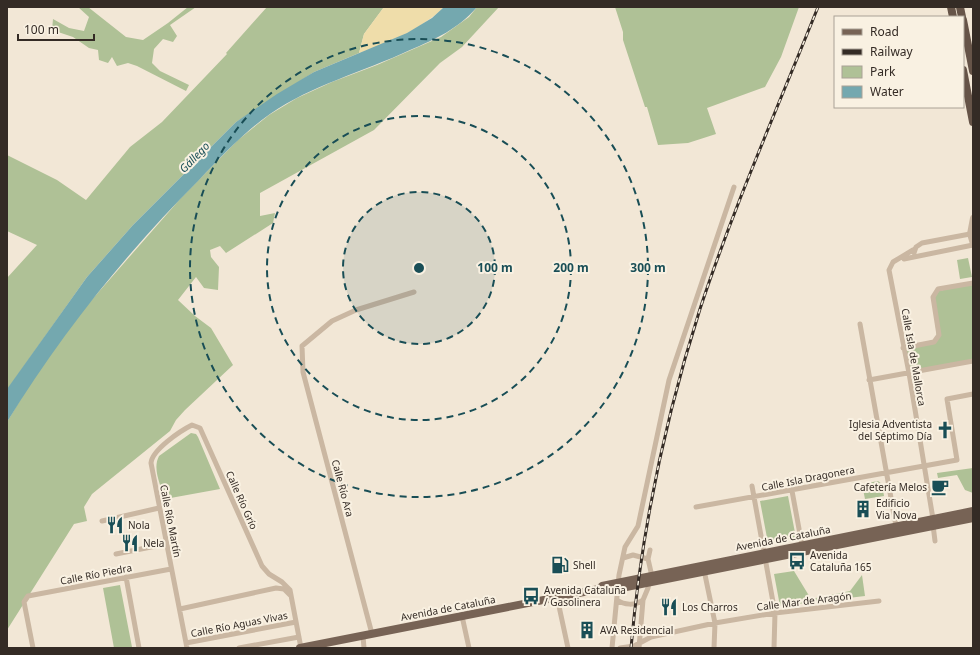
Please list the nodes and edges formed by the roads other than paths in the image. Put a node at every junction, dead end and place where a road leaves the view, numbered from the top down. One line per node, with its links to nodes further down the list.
1 (964, 23): 2 (highway)
2 (973, 71)
3 (964, 75): 4 (highway)
4 (973, 122)
5 (734, 188): 40 (street)
6 (973, 218): 7 (street)
7 (970, 234): 8 (street); 9 (street)
8 (973, 245): 10 (street)
9 (913, 250): 10 (street); 11 (street)
10 (918, 256): 11 (street)
11 (896, 260): 15 (street, Calle Isla de Mallorca)
12 (973, 282): 15 (street)
13 (414, 292): 60 (street, Calle Río Ara)
14 (860, 324): 18 (street)
15 (903, 348): 17 (street, Calle Isla de Mallorca)
16 (973, 361): 17 (street)
17 (909, 373): 18 (street); 21 (street, Calle Isla de Mallorca)
18 (869, 380): 22 (street)
19 (973, 394): 21 (street, Calle Isla Dragonera)
20 (200, 428): 28 (street, Calle Río Martín); 45 (street, Calle Río Grío)
21 (924, 466): 22 (street, Calle Isla Dragonera); 32 (street, Calle Isla de Mallorca)
22 (886, 473): 25 (street, Calle Isla Dragonera); 33 (street)
23 (790, 480): 25 (street)
24 (752, 486): 26 (street)
25 (792, 490): 26 (street, Calle Isla Dragonera); 36 (street)
26 (754, 497): 27 (street, Calle Isla Dragonera); 39 (street)
27 (696, 507)
28 (159, 508): 31 (street); 35 (street, Calle Río Martín)
29 (973, 511): 32 (main road, Avenida de Cataluña)
30 (973, 518): 32 (main road, Avenida de Cataluña)
31 (102, 520)
32 (933, 522): 33 (main road, Avenida de Cataluña); 34 (street, Calle Isla de Mallorca); 39 (main road, Avenida de Cataluña)
33 (896, 526): 36 (main road, Avenida de Cataluña)
34 (935, 541)
35 (166, 544): 38 (street, Calle Río Piedra); 43 (street, Calle Río Martín)
36 (802, 545): 39 (main road, Avenida de Cataluña)
37 (650, 550): 41 (street)
38 (116, 554)
39 (764, 556): 42 (main road, Avenida de Cataluña); 56 (street)
40 (623, 558): 41 (street); 47 (street)
41 (648, 559): 46 (street)
42 (701, 568): 46 (main road, Avenida de Cataluña); 59 (street)
43 (171, 569): 44 (street, Calle Río Piedra); 55 (street, Calle Río Martín)
44 (126, 577): 65 (street, Calle Río Piedra); 66 (street)
45 (274, 578): 48 (street); 49 (street); 50 (street, Calle Río Grío)
46 (650, 578): 47 (main road, Avenida de Cataluña); 53 (street)
47 (617, 585): 51 (main road, Avenida de Cataluña); 52 (street)
48 (276, 588): 49 (street); 50 (street)
49 (270, 591): 55 (street)
50 (291, 596): 58 (street, Calle Río Grío)
51 (558, 597): 57 (main road, Avenida de Cataluña); 71 (street)
52 (617, 600): 53 (street); 72 (street)
53 (643, 600): 64 (street)
54 (879, 601): 56 (street, Calle Mar de Aragón)
55 (180, 608): 63 (street, Calle Río Martín)
56 (775, 613): 59 (street, Calle Mar de Aragón); 75 (street)
57 (462, 616): 60 (main road, Avenida de Cataluña); 70 (street)
58 (296, 622): 62 (street, Calle Río Grío); 63 (street, Calle Río Aguas Vivas)
59 (715, 623): 64 (street, Calle Mar de Aragón); 74 (street)
60 (372, 634): 61 (main road, Avenida de Cataluña)
61 (363, 636): 68 (main road, Avenida de Cataluña); 69 (street)
62 (299, 637): 67 (street); 68 (street, Calle Río Grío)
63 (186, 646)
64 (639, 646): 73 (street, Calle Mar de Aragón)
65 (33, 648)
66 (139, 648)
67 (239, 648)
68 (301, 648)
69 (364, 648)
70 (469, 648)
71 (568, 648)
72 (612, 648)
73 (620, 648)
74 (714, 648)
75 (774, 648)

